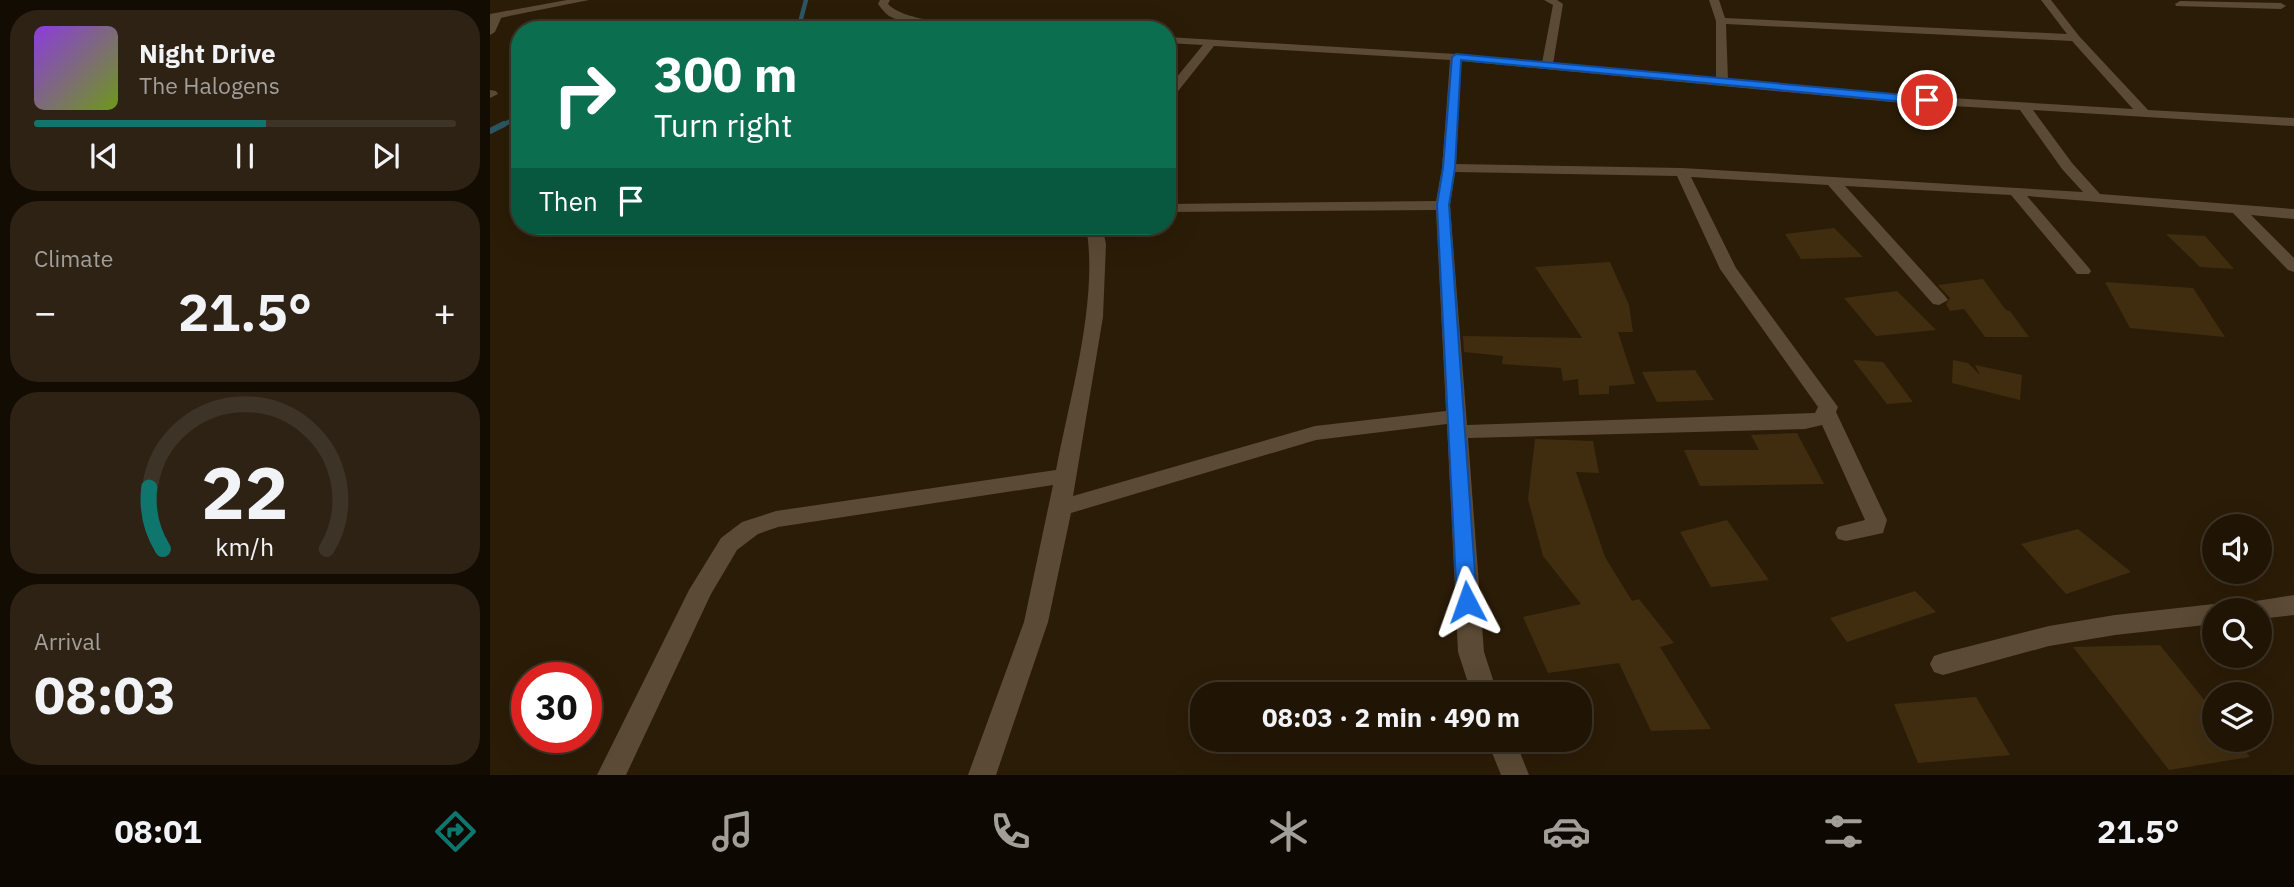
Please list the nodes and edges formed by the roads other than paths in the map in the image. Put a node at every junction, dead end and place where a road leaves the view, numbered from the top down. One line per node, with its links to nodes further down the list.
1 (584, 0): 10 (street)
2 (885, 0): 11 (street)
3 (1549, 0): 18 (street)
4 (1714, 0): 12 (street)
5 (2046, 0): 14 (street)
6 (2269, 0): 8 (street)
7 (2180, 4): 8 (street)
8 (2281, 6): 9 (street)
9 (2294, 7)
10 (493, 17): 13 (street)
11 (925, 21)
12 (1721, 21): 14 (street); 19 (street)
13 (490, 32)
14 (2074, 38): 22 (street)
15 (1176, 40): 16 (street)
16 (1211, 42): 17 (street); 20 (street)
17 (1456, 57): 18 (street); 24 (street)
18 (1547, 66): 19 (street)
19 (1722, 81): 21 (street)
20 (1176, 86)
21 (2024, 107): 22 (street); 28 (street)
22 (2144, 113): 23 (street)
23 (2294, 122)
24 (1449, 168): 25 (street); 29 (street)
25 (1682, 172): 26 (street); 37 (street)
26 (1833, 181): 27 (street); 36 (street)
27 (2015, 191): 28 (street); 35 (street)
28 (2096, 199): 31 (street)
29 (1443, 205): 30 (street); 38 (street)
30 (1176, 208)
31 (2238, 209): 32 (street); 34 (street)
32 (2294, 214)
33 (1096, 235): 39 (street)
34 (2294, 267)
35 (2083, 271)
36 (1939, 300)
37 (1826, 412): 38 (street); 41 (street)
38 (1457, 424): 40 (street); 46 (street)
39 (1065, 476): 40 (street); 48 (street)
40 (1060, 508): 49 (street)
41 (1846, 533)
42 (2294, 605): 43 (street)
43 (2272, 608)
44 (2202, 615): 45 (street)
45 (1943, 664)
46 (1481, 682)
47 (1506, 752): 50 (street)
48 (611, 775)
49 (982, 775)
50 (1515, 775)

